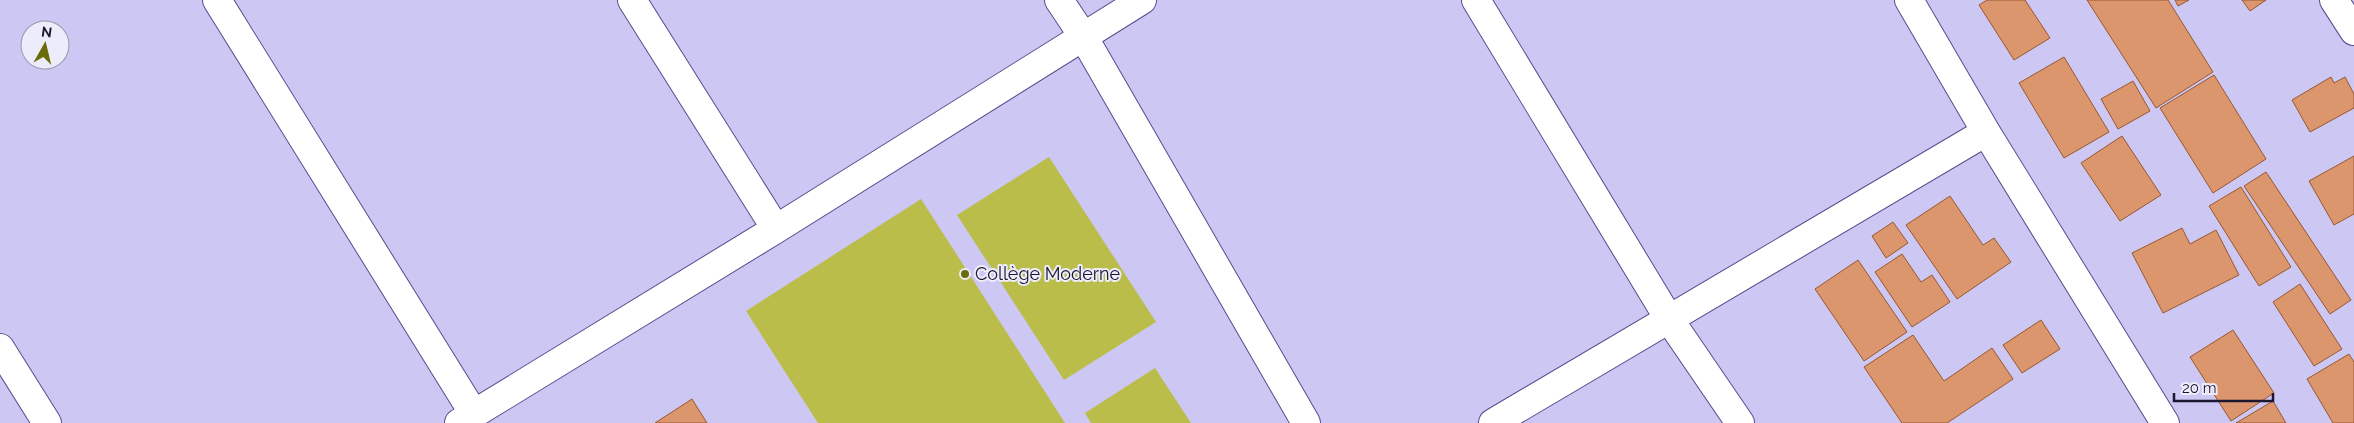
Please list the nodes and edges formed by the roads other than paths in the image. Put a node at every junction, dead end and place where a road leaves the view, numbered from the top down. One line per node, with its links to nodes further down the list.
1 (216, 0): 14 (street)
2 (632, 0): 11 (street)
3 (1059, 0): 9 (street)
4 (1142, 0): 9 (street)
5 (1476, 0): 12 (street)
6 (1909, 0): 10 (street)
7 (2334, 0): 8 (street)
8 (2354, 31)
9 (1083, 36): 11 (street); 16 (street)
10 (1986, 132): 12 (street); 19 (street)
11 (776, 229): 14 (street)
12 (1669, 319): 17 (street); 18 (street)
13 (0, 348): 15 (street)
14 (467, 418)
15 (47, 423)
16 (1306, 423)
17 (1493, 423)
18 (1740, 423)
19 (2165, 423)

